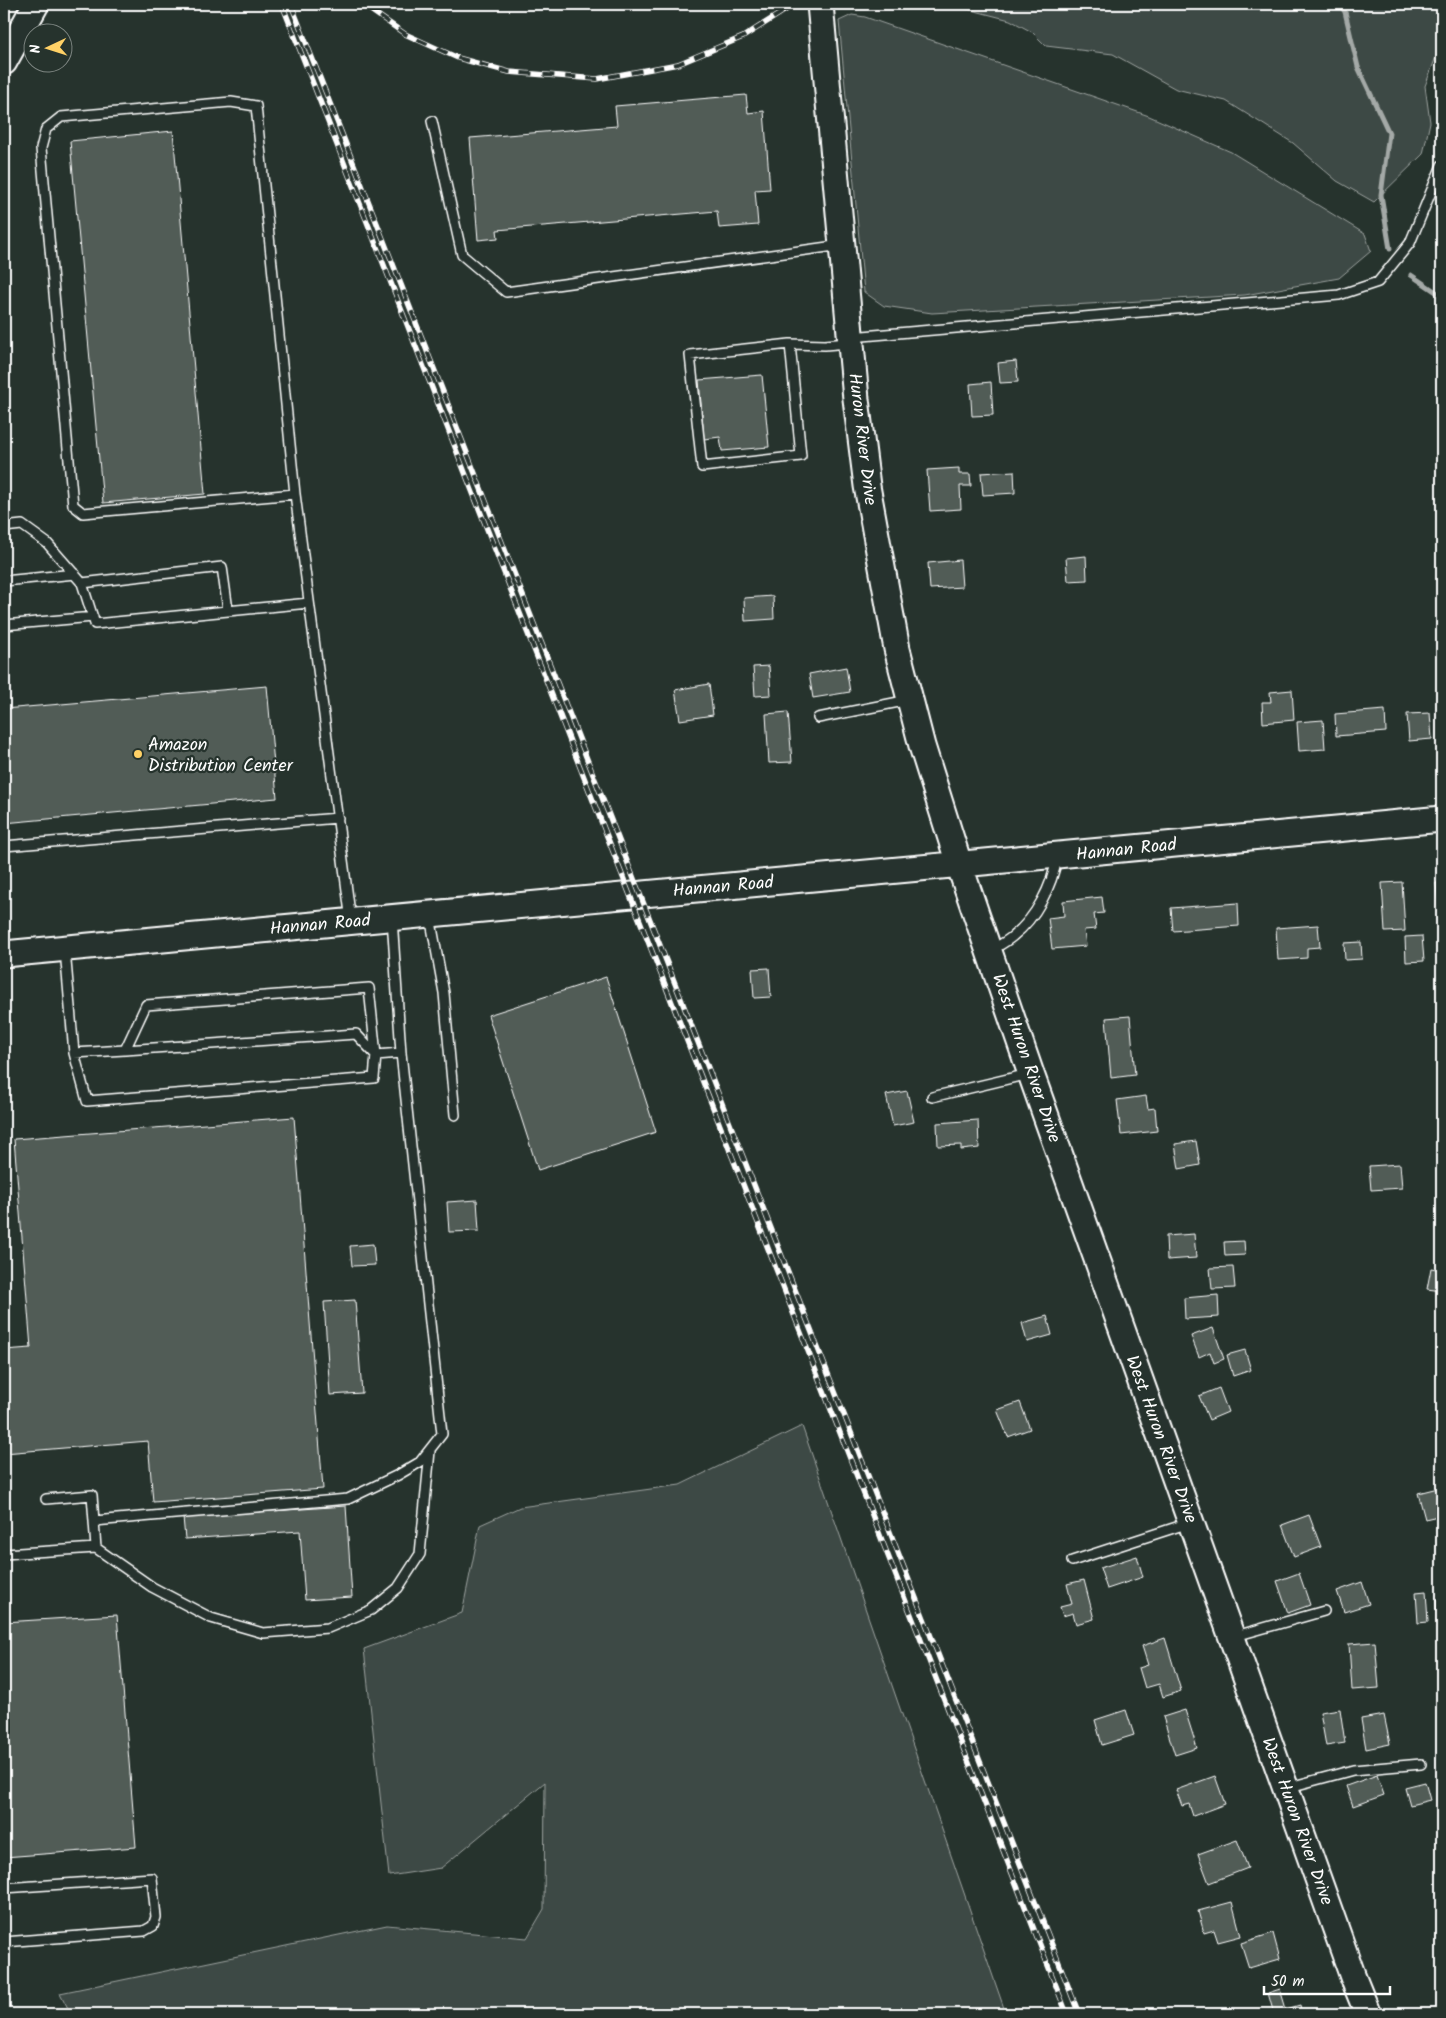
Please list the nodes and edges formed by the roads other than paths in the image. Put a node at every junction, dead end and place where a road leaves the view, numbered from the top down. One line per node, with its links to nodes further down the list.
1 (36, 4): 3 (main road)
2 (820, 4): 6 (main road, Huron River Drive)
3 (4, 62)
4 (432, 121): 6 (lane)
5 (1442, 165): 7 (lane)
6 (842, 245): 7 (main road, Huron River Drive)
7 (851, 340): 8 (lane); 18 (main road, Huron River Drive)
8 (790, 344): 8 (lane)
9 (295, 494): 9 (lane); 14 (lane)
10 (4, 528): 11 (lane)
11 (75, 574): 12 (lane); 13 (lane)
12 (4, 581)
13 (82, 582): 15 (lane); 16 (lane)
14 (309, 602): 15 (lane); 20 (lane)
15 (228, 610): 16 (lane)
16 (93, 617): 17 (lane)
17 (4, 625)
18 (910, 700): 19 (lane); 24 (main road, Huron River Drive)
19 (818, 718)
20 (338, 818): 22 (lane); 27 (lane)
21 (1442, 819): 23 (main road, Hannan Road)
22 (4, 846)
23 (1057, 856): 24 (main road, Hannan Road); 29 (lane)
24 (959, 864): 25 (main road, Hannan Road); 29 (main road, West Huron River Drive)
25 (429, 914): 26 (main road, Hannan Road); 37 (lane)
26 (392, 917): 27 (main road, Hannan Road); 32 (lane)
27 (351, 921): 28 (main road, Hannan Road)
28 (65, 948): 30 (main road, Hannan Road); 33 (lane)
29 (990, 952): 35 (main road, West Huron River Drive)
30 (4, 954)
31 (125, 1050): 33 (lane); 34 (lane); 34 (lane)
32 (401, 1052): 34 (lane); 38 (lane)
33 (74, 1053): 34 (lane)
34 (376, 1055)
35 (1031, 1074): 36 (lane); 41 (main road, West Huron River Drive)
36 (932, 1097)
37 (455, 1115)
38 (430, 1449): 40 (lane); 42 (lane)
39 (46, 1499): 40 (lane)
40 (94, 1522): 42 (lane)
41 (1192, 1522): 44 (lane); 46 (main road, West Huron River Drive)
42 (96, 1548): 43 (lane)
43 (4, 1554)
44 (1072, 1561)
45 (1324, 1611): 46 (lane)
46 (1232, 1637): 48 (main road, West Huron River Drive)
47 (1421, 1764): 48 (lane)
48 (1286, 1788): 51 (main road, West Huron River Drive)
49 (4, 1888): 50 (lane)
50 (4, 1942)
51 (1368, 2014)

